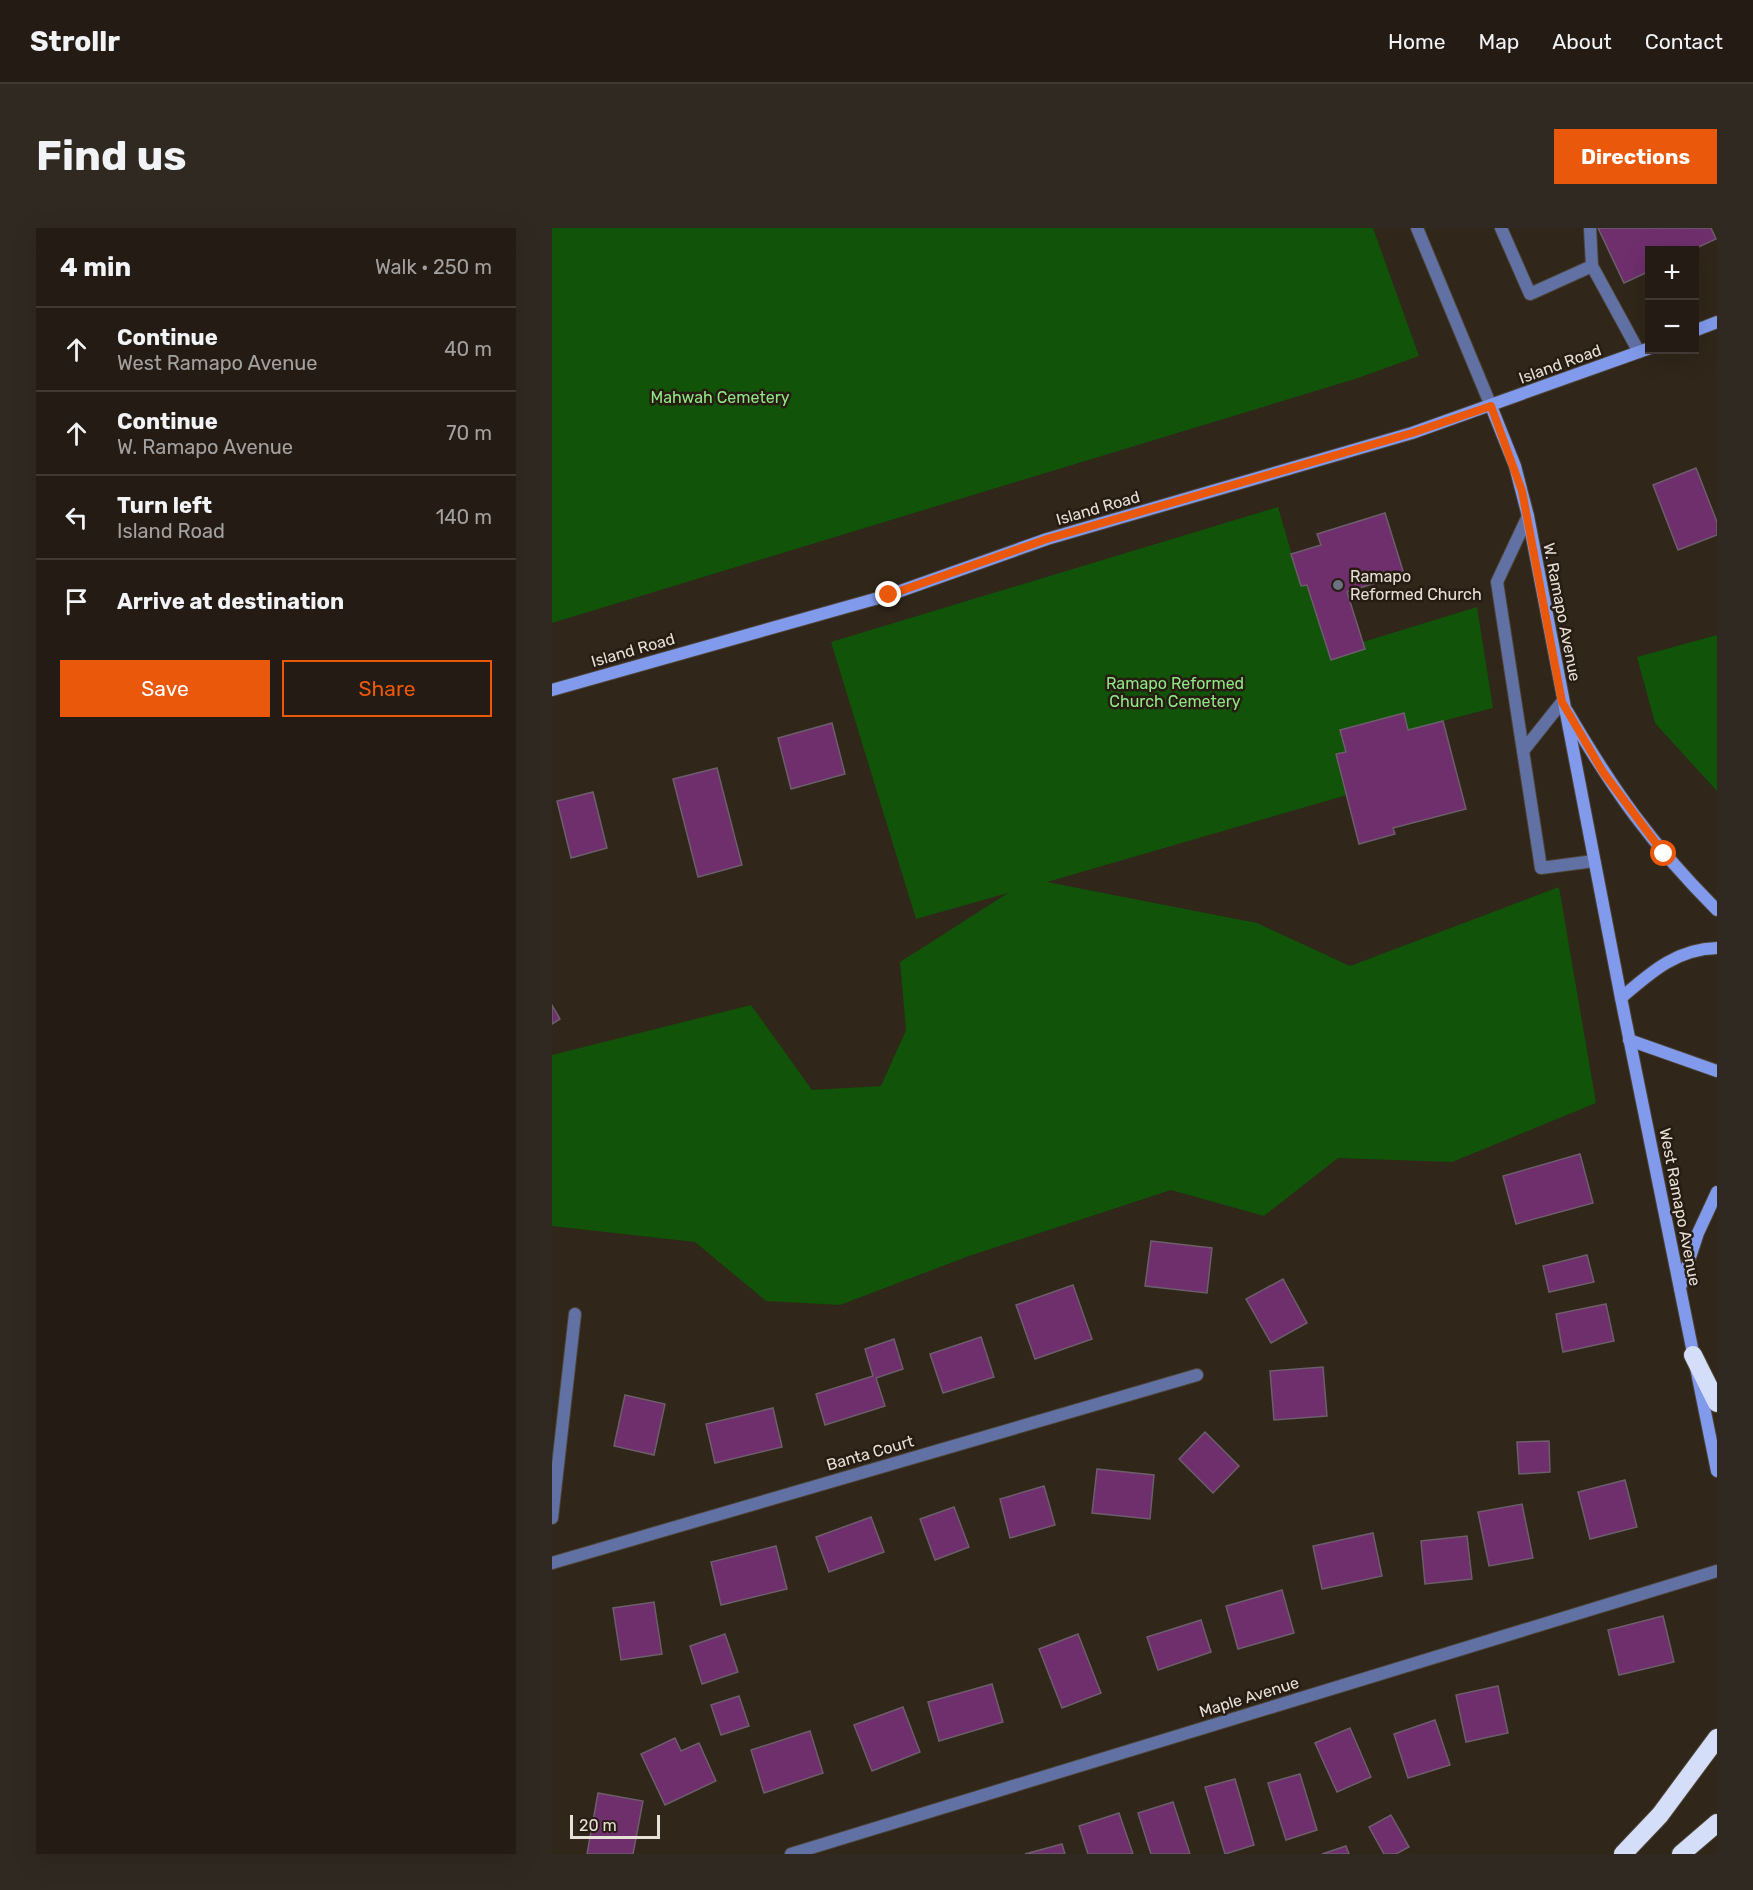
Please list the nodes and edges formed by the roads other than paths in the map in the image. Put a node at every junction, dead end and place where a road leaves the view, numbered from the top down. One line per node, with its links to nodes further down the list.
1 (1417, 228): 8 (street)
2 (1501, 228): 4 (street)
3 (1590, 228): 4 (street)
4 (1592, 266): 7 (street)
5 (1717, 322): 6 (street)
6 (1699, 329)
7 (1644, 350): 8 (street, Island Road)
8 (1491, 406): 9 (street, W. Ramapo Avenue); 10 (street, Island Road)
9 (1528, 516): 11 (street, W. Ramapo Avenue); 12 (street)
10 (552, 690)
11 (1562, 702): 12 (street); 13 (street, W. Ramapo Avenue); 14 (street)
12 (1523, 751): 13 (street)
13 (1594, 861): 16 (street, W. Ramapo Avenue)
14 (1717, 910)
15 (1717, 948): 16 (street)
16 (1621, 998): 17 (street, W. Ramapo Avenue)
17 (1629, 1040): 18 (street); 20 (street, West Ramapo Avenue)
18 (1717, 1071)
19 (1717, 1192): 20 (street)
20 (1679, 1289): 22 (street, West Ramapo Avenue)
21 (575, 1314): 26 (street)
22 (1693, 1355): 24 (highway); 25 (street, West Ramapo Avenue)
23 (1197, 1375): 27 (street, Banta Court)
24 (1717, 1402)
25 (1717, 1471)
26 (552, 1518)
27 (552, 1563)
28 (1717, 1570): 31 (street, Maple Avenue)
29 (1717, 1738): 32 (highway)
30 (1717, 1823): 33 (highway)
31 (791, 1854)
32 (1623, 1854)
33 (1681, 1854)

